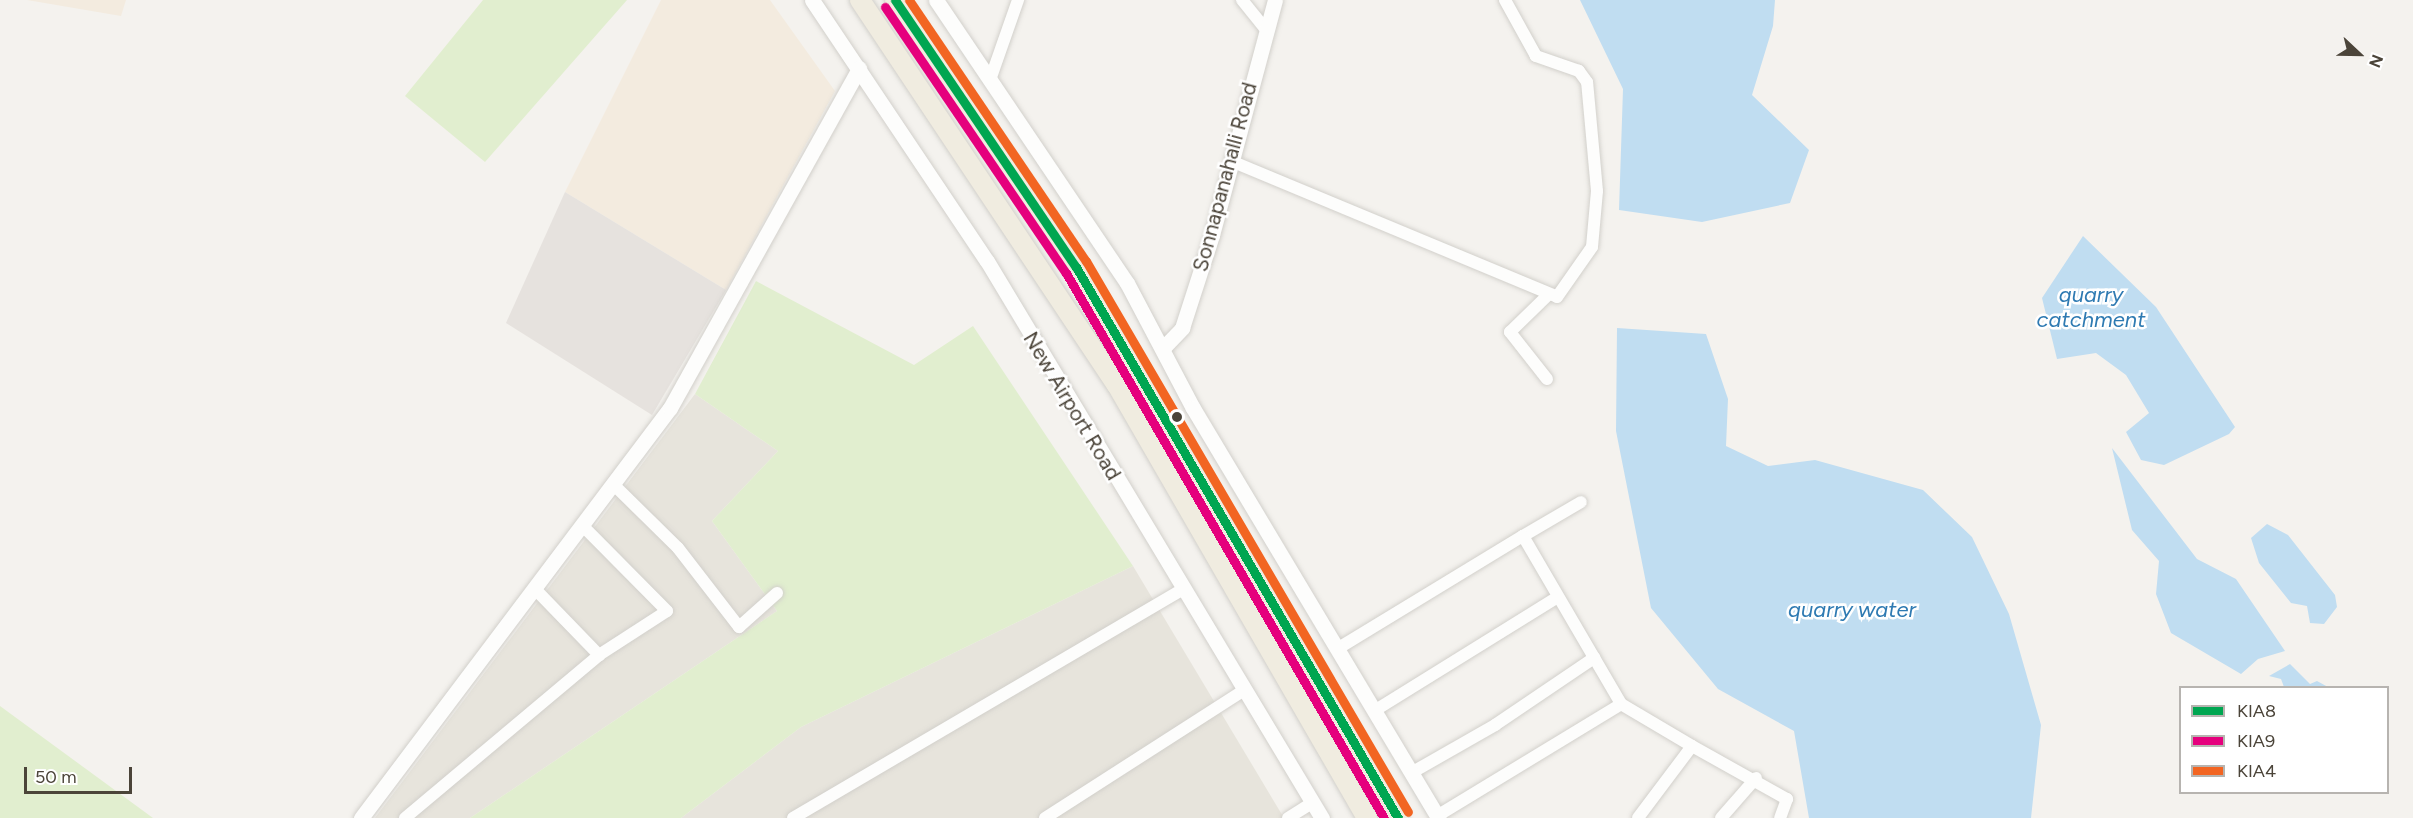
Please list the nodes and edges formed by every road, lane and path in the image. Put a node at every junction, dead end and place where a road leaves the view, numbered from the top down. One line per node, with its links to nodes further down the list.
1 (812, 0): 10 (street, New Airport Road)
2 (860, 0): 41 (highway)
3 (895, 0): 42 (highway)
4 (936, 0): 11 (street)
5 (1018, 0): 11 (street)
6 (1242, 0): 9 (street)
7 (1275, 0): 9 (street, Sonnapanahalli Road)
8 (1505, 0): 13 (street)
9 (1266, 30): 12 (street, Sonnapanahalli Road)
10 (859, 68): 16 (street); 21 (street, New Airport Road)
11 (990, 80): 14 (street)
12 (1231, 161): 13 (street); 14 (street, Sonnapanahalli Road)
13 (1548, 295): 15 (street)
14 (1163, 348): 24 (street)
15 (1547, 379)
16 (615, 486): 18 (street); 22 (street)
17 (1581, 502): 19 (street)
18 (583, 526): 20 (street); 25 (street)
19 (1523, 536): 23 (street); 24 (street)
20 (536, 590): 25 (street); 35 (street)
21 (1181, 590): 27 (street, New Airport Road); 37 (street)
22 (777, 593)
23 (1558, 597): 26 (street); 29 (street)
24 (1337, 649): 29 (street)
25 (599, 655): 36 (street)
26 (1594, 657): 28 (street); 31 (street)
27 (1243, 691): 33 (street, New Airport Road); 38 (street)
28 (1621, 704): 30 (street); 34 (street)
29 (1374, 711): 31 (street)
30 (1692, 746): 32 (street); 43 (street)
31 (1411, 773): 34 (street)
32 (1756, 778): 44 (street); 45 (street)
33 (1312, 803): 39 (street); 40 (street, New Airport Road)
34 (1437, 817)
35 (361, 818)
36 (405, 818)
37 (793, 818)
38 (1045, 818)
39 (1288, 818)
40 (1322, 818)
41 (1368, 818)
42 (1398, 818)
43 (1638, 818)
44 (1721, 818)
45 (1780, 818)

